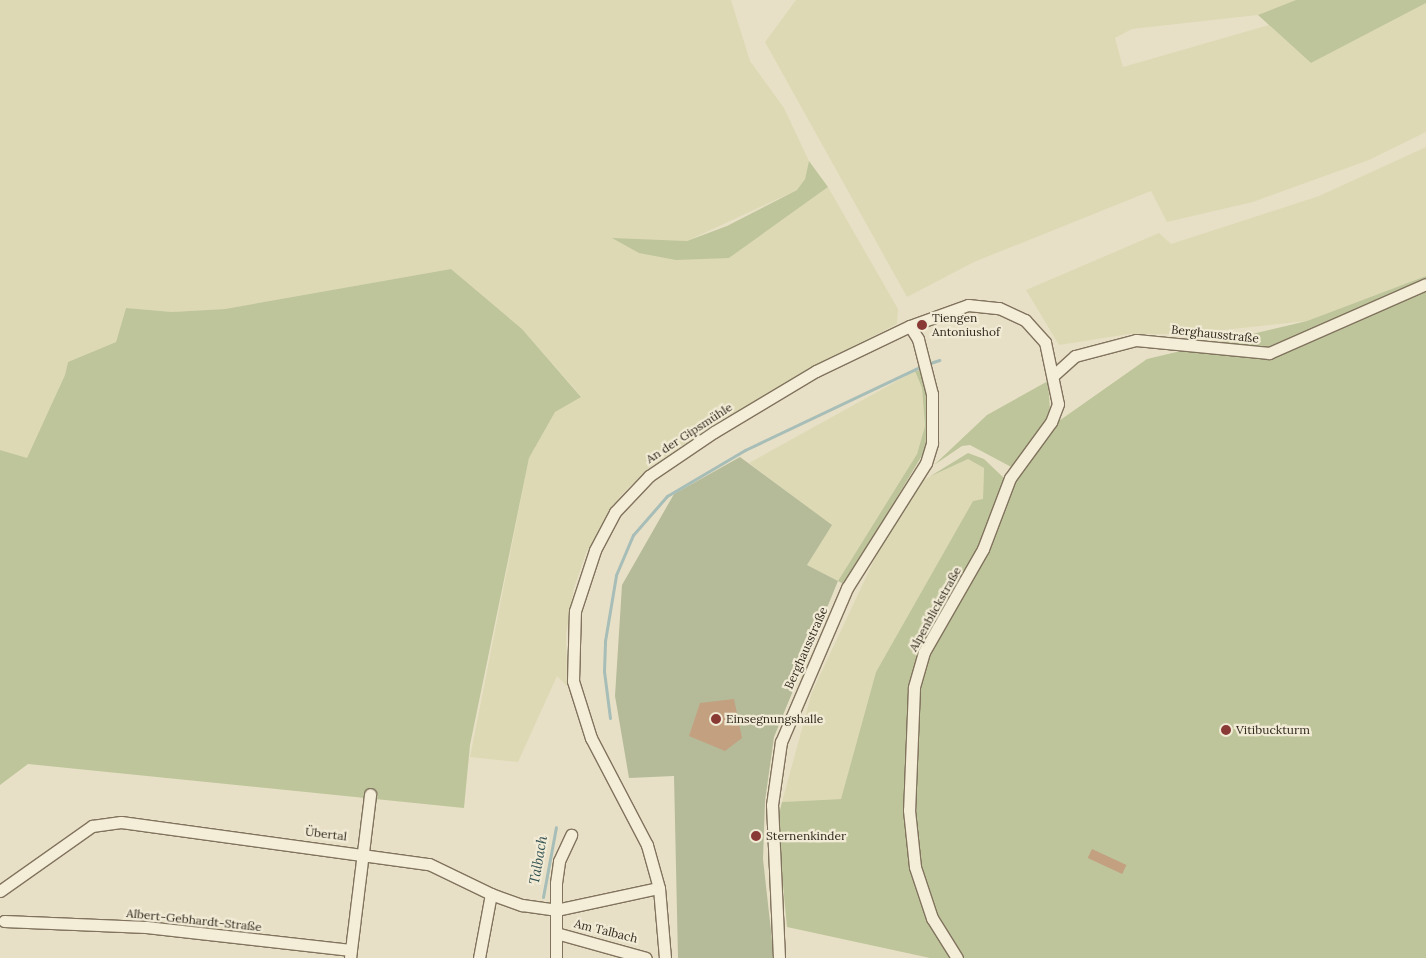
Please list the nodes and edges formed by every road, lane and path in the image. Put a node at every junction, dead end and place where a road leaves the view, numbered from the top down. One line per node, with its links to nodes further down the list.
1 (1426, 284): 3 (street, Berghausstraße)
2 (910, 326): 3 (street, An der Gipsmühle); 7 (street, An der Gipsmühle); 18 (street, Berghausstraße)
3 (1055, 374): 19 (street, Alpenblickstraße)
4 (370, 794): 6 (street, Albert-Gebhardt-Straße)
5 (570, 835): 10 (street, Am Talbach)
6 (360, 852): 8 (street, Übertal); 9 (street, Übertal); 13 (street, Albert-Gebhardt-Straße)
7 (659, 888): 10 (street, Übertal); 17 (street, An der Gipsmühle)
8 (0, 891)
9 (491, 894): 10 (street, Übertal); 14 (street)
10 (556, 910): 12 (street, Am Talbach)
11 (4, 921): 13 (street, Albert-Gebhardt-Straße)
12 (556, 933): 15 (street, Am Talbach); 16 (street, Am Talbach)
13 (351, 954)
14 (479, 958)
15 (556, 958)
16 (646, 958)
17 (665, 958)
18 (779, 958)
19 (957, 958)

